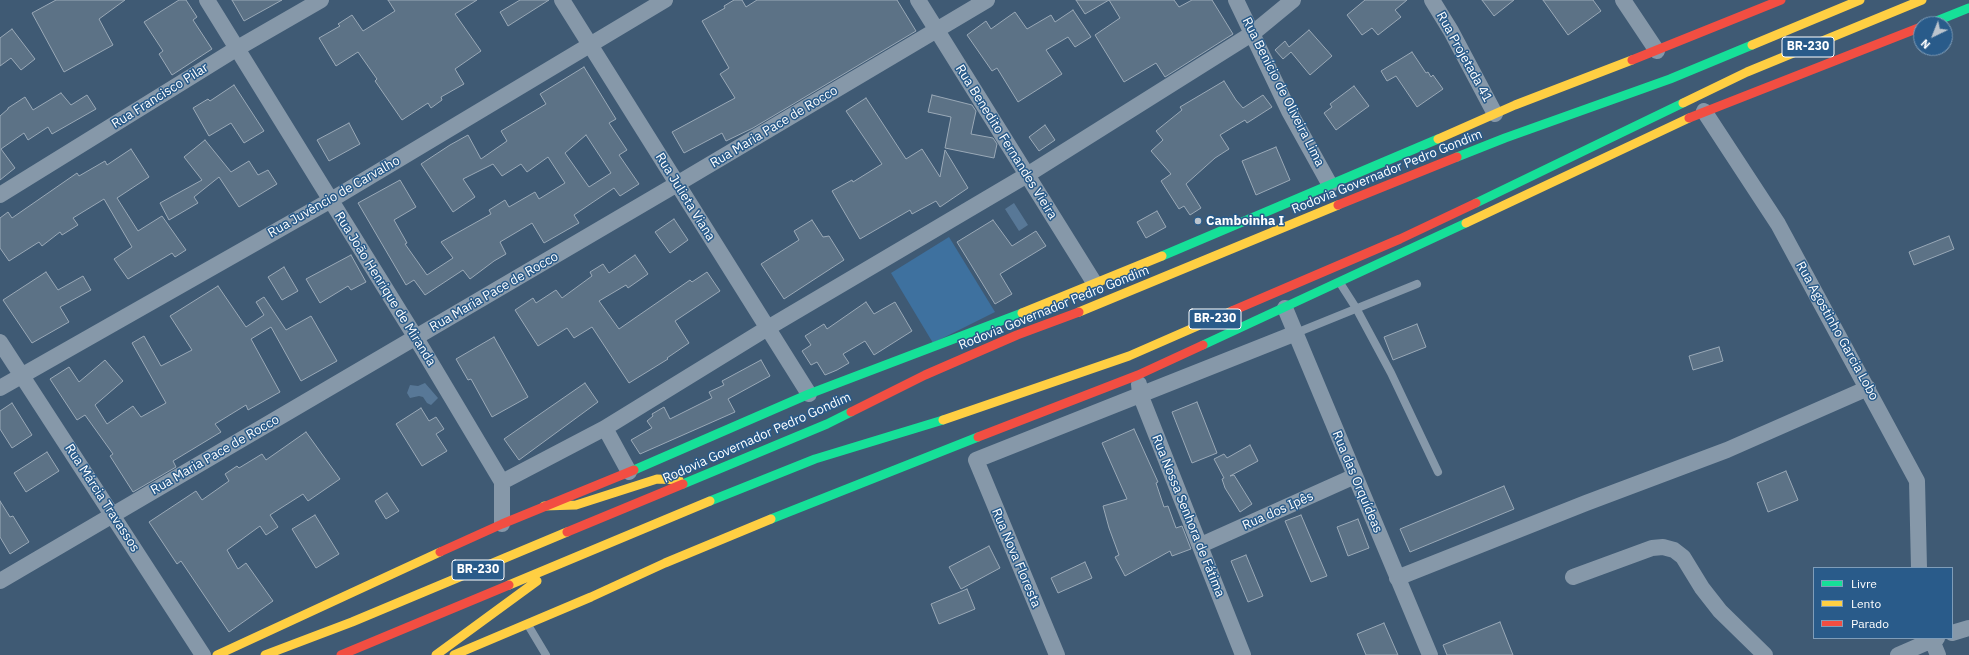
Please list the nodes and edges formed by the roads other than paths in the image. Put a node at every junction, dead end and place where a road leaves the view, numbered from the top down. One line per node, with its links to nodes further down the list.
1 (207, 0): 20 (street, Rua João Henrique de Miranda)
2 (321, 0): 20 (street, Rua Francisco Pilar)
3 (562, 0): 19 (street, Rua Julieta Viana)
4 (664, 0): 19 (street, Rua Juvêncio de Carvalho)
5 (918, 0): 17 (street, Rua Benedito Fernandes Vieira)
6 (987, 0): 17 (street, Rua Maria Pace de Rocco)
7 (1236, 0): 18 (street, Rua Benício de Oliveira Lima)
8 (1293, 0): 18 (street)
9 (1432, 0): 23 (street, Rua Projetada 41)
10 (1623, 0): 21 (street)
11 (1781, 0): 21 (main road)
12 (1860, 0): 49 (main road, Rodovia Governador Pedro Gondim / BR-230)
13 (1922, 0): 54 (main road, BR-230)
14 (1969, 8): 15 (main road)
15 (1949, 16)
16 (1913, 30): 22 (main road)
17 (937, 31): 24 (street, Rua Benedito Fernandes Vieira); 25 (street, Rua Maria Pace de Rocco)
18 (1253, 33): 24 (street); 26 (street, Rua Benício de Oliveira Lima)
19 (590, 46): 25 (street, Rua Julieta Viana); 28 (street, Rua Juvêncio de Carvalho)
20 (236, 49): 27 (street, Rua Francisco Pilar); 28 (street, Rua João Henrique de Miranda)
21 (1657, 51): 23 (main road)
22 (1704, 112): 29 (main road); 41 (street, Rua Agostinho Garcia Lobo)
23 (1495, 114): 26 (main road)
24 (1027, 175): 30 (street, Rua Benedito Fernandes Vieira); 34 (street)
25 (677, 184): 34 (street, Rua Julieta Viana); 36 (street, Rua Maria Pace de Rocco)
26 (1330, 185): 30 (main road)
27 (0, 195)
28 (331, 200): 36 (street, Rua João Henrique de Miranda); 38 (street, Rua Juvêncio de Carvalho)
29 (1340, 283): 32 (main road); 33 (lane)
30 (1095, 284): 42 (main road)
31 (1417, 284): 33 (lane)
32 (1285, 308): 35 (street, Rua das Orquídeas); 39 (main road)
33 (1356, 308): 35 (lane); 46 (lane)
34 (766, 329): 42 (street, Rua Julieta Viana); 44 (street)
35 (1296, 333): 43 (street); 47 (street, Rua das Orquídeas)
36 (416, 338): 48 (street, Rua João Henrique de Miranda); 51 (street, Rua Maria Pace de Rocco)
37 (0, 342): 38 (street, Rua Márcia Travassos)
38 (22, 375): 40 (street, Rua Juvêncio de Carvalho); 51 (street, Rua Márcia Travassos)
39 (1138, 375): 43 (street, Rua Nossa Senhora de Fátima); 59 (main road)
40 (0, 388)
41 (1868, 388): 55 (street, Rua Agostinho Garcia Lobo); 57 (street)
42 (809, 394): 45 (main road)
43 (1140, 394): 53 (street, Rua Nossa Senhora de Fátima); 70 (street, Rua Nova Floresta)
44 (605, 428): 45 (street); 48 (street)
45 (629, 472): 50 (main road)
46 (1438, 472)
47 (1355, 476): 53 (street, Rua dos Ipês); 57 (street, Rua das Orquídeas)
48 (502, 482): 52 (street)
49 (690, 482): 50 (main road); 65 (main road, Rodovia Governador Pedro Gondim / BR-230)
50 (544, 506): 52 (main road)
51 (113, 515): 58 (street, Rua Maria Pace de Rocco); 63 (street, Rua Márcia Travassos)
52 (502, 524): 64 (main road)
53 (1201, 545): 71 (street, Rua Nossa Senhora de Fátima)
54 (562, 562): 66 (main road, BR-230); 67 (main road)
55 (1919, 567)
56 (1573, 577): 73 (street)
57 (1397, 578): 72 (street, Rua das Orquídeas)
58 (0, 581)
59 (528, 624): 68 (main road); 69 (lane)
60 (1969, 628): 61 (street)
61 (1953, 633)
62 (1933, 639): 74 (street); 75 (street)
63 (203, 655)
64 (217, 655)
65 (265, 655)
66 (341, 655)
67 (436, 655)
68 (454, 655)
69 (546, 655)
70 (1057, 655)
71 (1243, 655)
72 (1430, 655)
73 (1765, 655)
74 (1898, 655)
75 (1938, 655)

